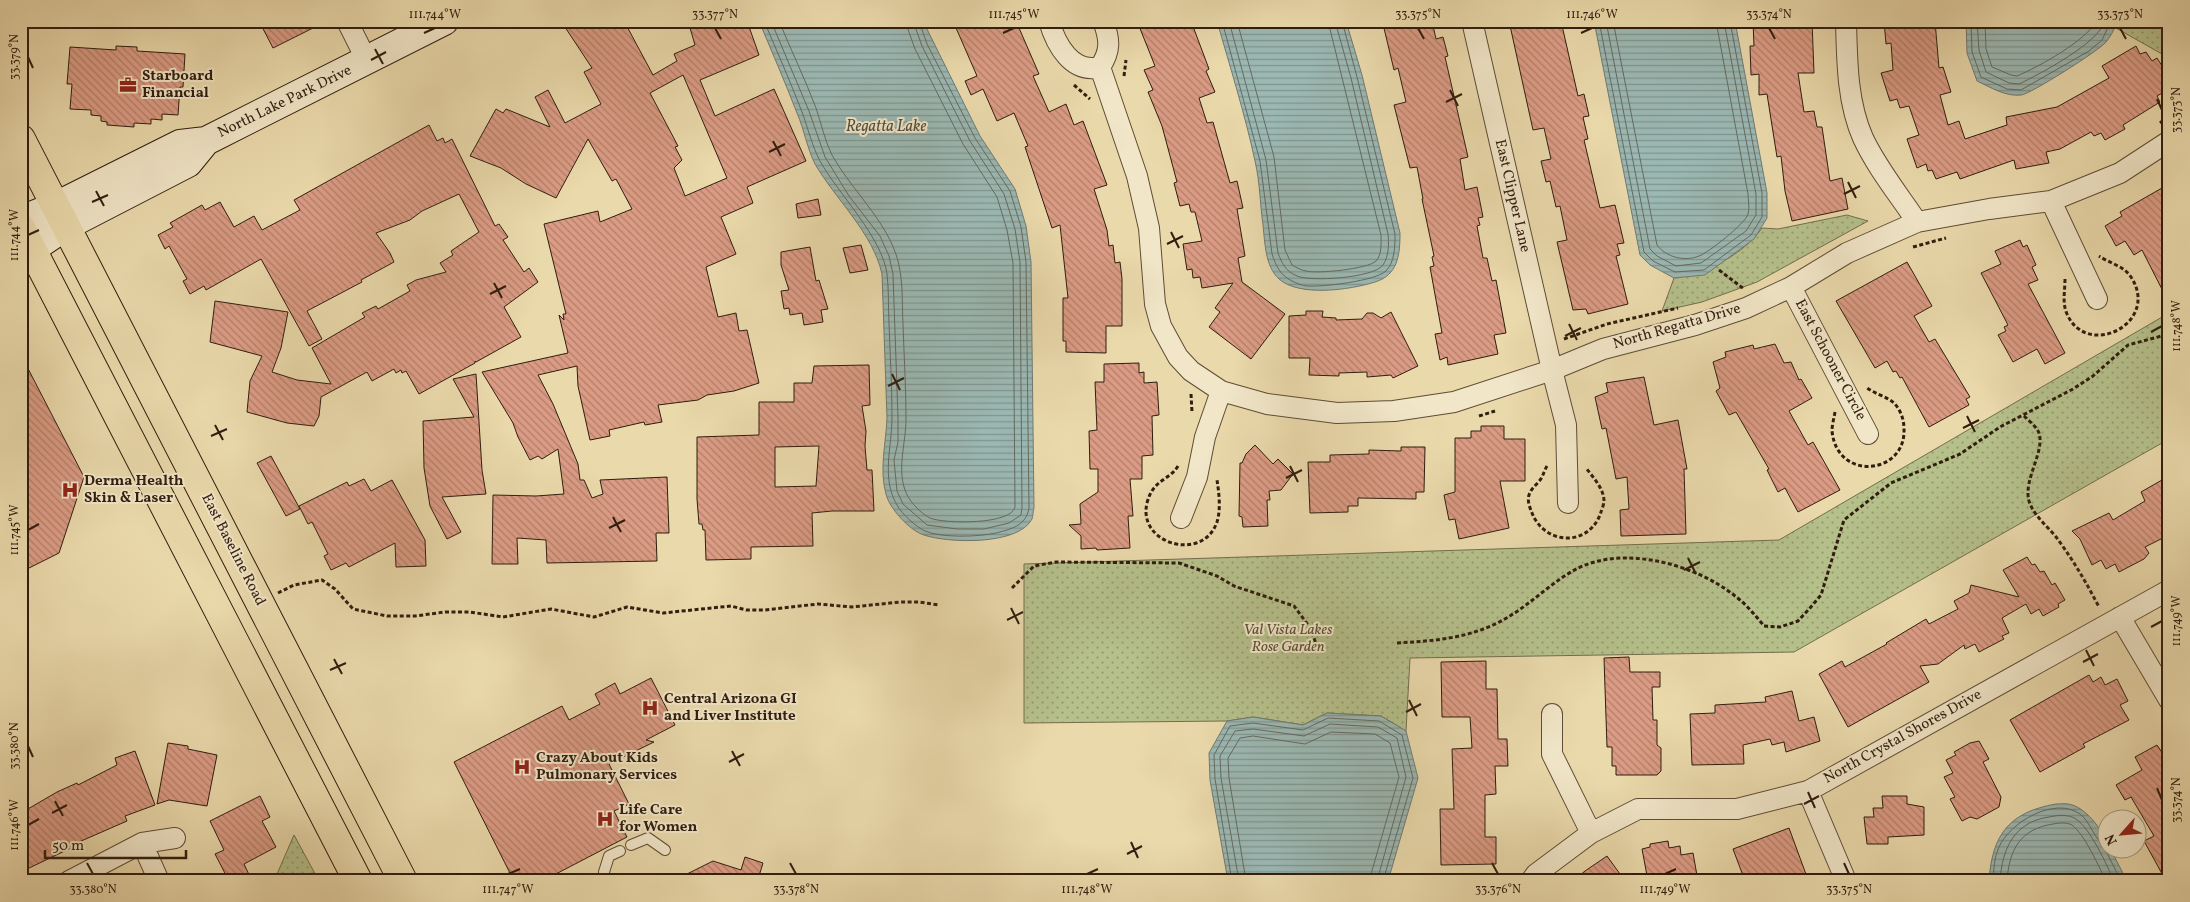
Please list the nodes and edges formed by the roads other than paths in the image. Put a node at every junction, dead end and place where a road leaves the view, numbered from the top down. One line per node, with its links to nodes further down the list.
1 (347, 21): 7 (street)
2 (444, 21): 7 (street, North Lake Park Drive)
3 (1049, 21): 8 (street)
4 (1103, 21): 8 (street)
5 (1472, 21): 18 (street, East Clipper Lane)
6 (1846, 21): 14 (street)
7 (366, 61): 12 (street, North Lake Park Drive)
8 (1100, 67): 19 (street, North Regatta Drive)
9 (2162, 134): 11 (street, North Regatta Drive)
10 (21, 139): 12 (main road, East Baseline Road)
11 (2051, 201): 14 (street, North Regatta Drive); 17 (street)
12 (61, 216): 13 (street, North Lake Park Drive); 15 (street, North Lake Park Drive); 22 (main road, East Baseline Road)
13 (21, 220)
14 (1917, 222): 16 (street, North Regatta Drive)
15 (25, 244): 24 (main road)
16 (1791, 287): 18 (street, North Regatta Drive); 20 (street, East Schooner Circle)
17 (2097, 299)
18 (1552, 370): 19 (street, North Regatta Drive); 21 (street, East Clipper Lane)
19 (1221, 391): 23 (street)
20 (1868, 434)
21 (1568, 503)
22 (215, 515): 24 (main road); 39 (main road, East Baseline Road)
23 (1181, 518)
24 (178, 534): 38 (main road)
25 (2169, 590): 26 (street, North Crystal Shores Drive)
26 (2113, 620): 27 (street); 29 (street, North Crystal Shores Drive)
27 (2169, 700)
28 (1552, 714): 30 (street)
29 (1808, 791): 30 (street, North Crystal Shores Drive); 42 (street)
30 (1591, 832): 41 (street, North Crystal Shores Drive)
31 (175, 838): 32 (street)
32 (142, 844): 36 (street); 37 (street)
33 (631, 845): 34 (lane)
34 (665, 850)
35 (620, 851): 40 (lane)
36 (69, 881)
37 (159, 881)
38 (358, 881)
39 (403, 881)
40 (605, 881)
41 (1531, 881)
42 (1846, 881)

